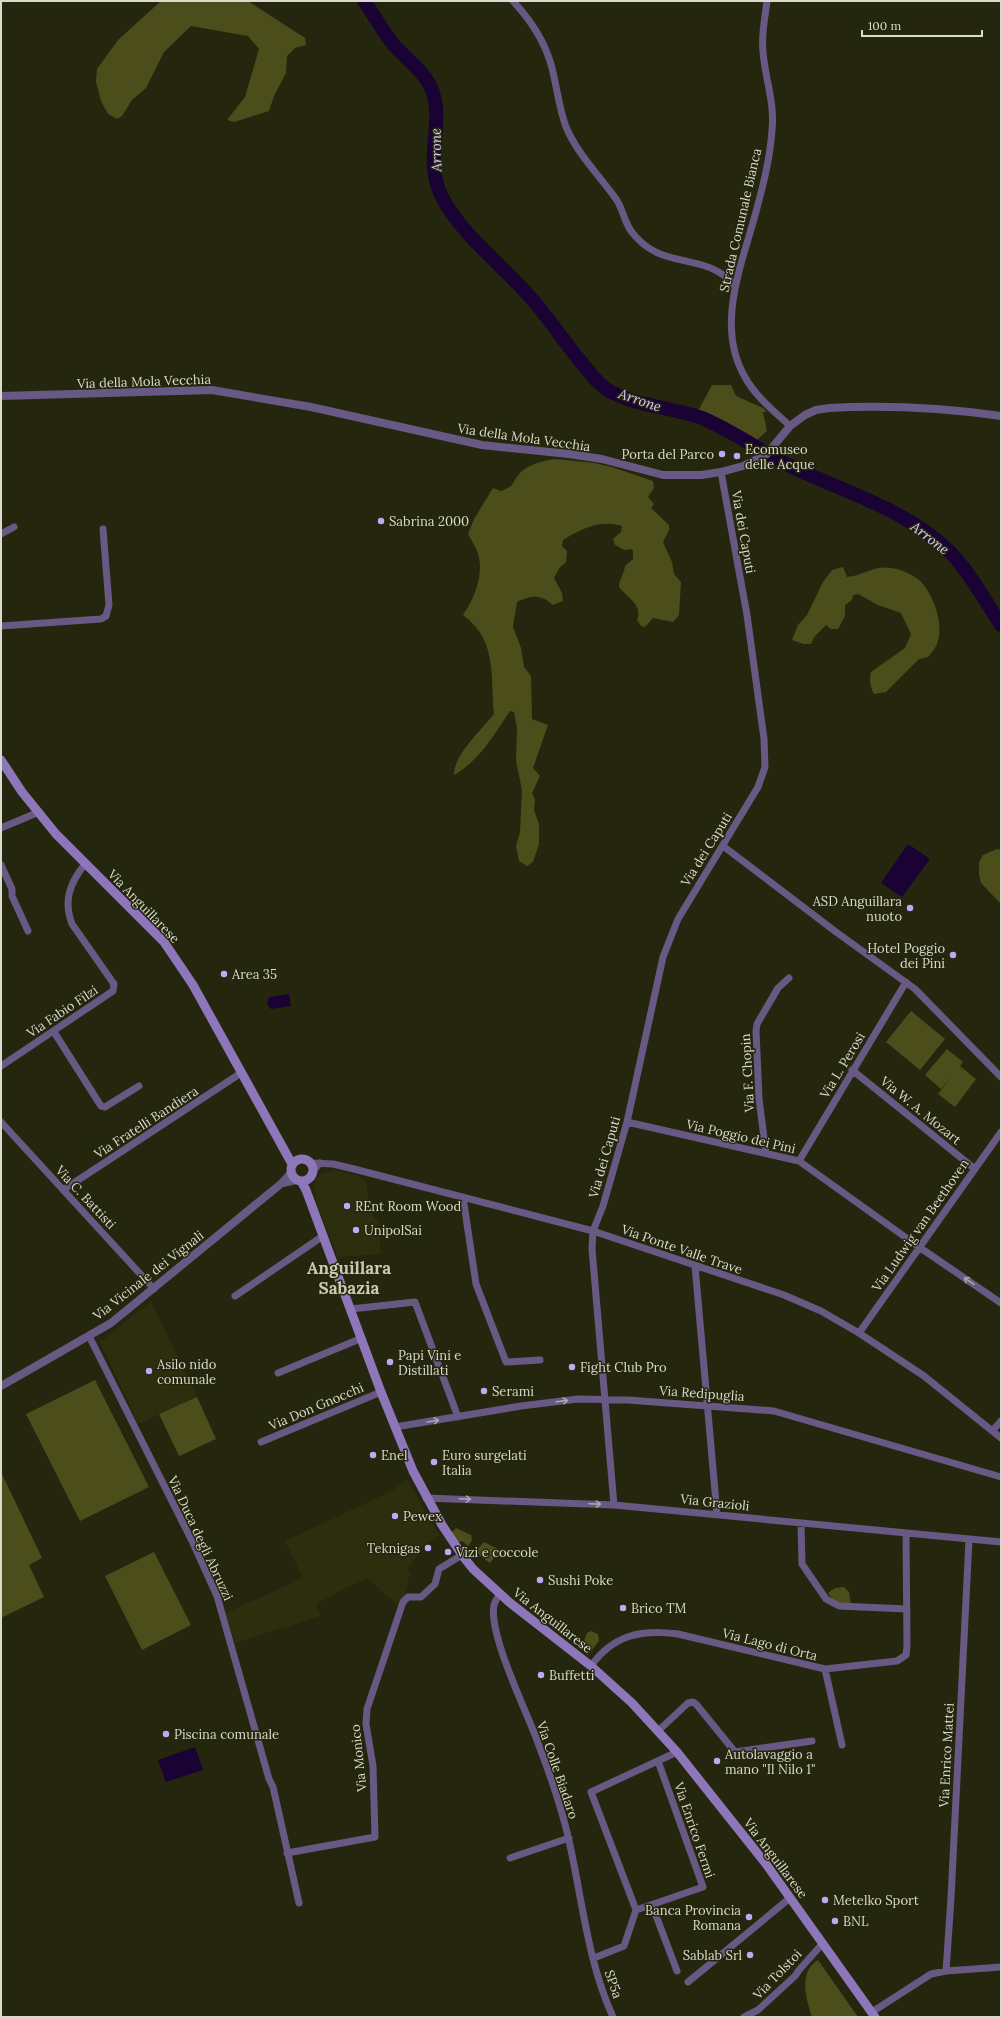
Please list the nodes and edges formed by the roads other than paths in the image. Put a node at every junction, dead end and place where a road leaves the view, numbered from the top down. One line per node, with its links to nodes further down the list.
1 (513, 1): 3 (street)
2 (767, 1): 3 (street, Strada Comunale Bianca)
3 (735, 286): 6 (street, Strada Comunale Bianca)
4 (1, 396): 7 (street, Via della Mola Vecchia)
5 (1001, 416): 6 (street, Via della Mola Vecchia)
6 (790, 426): 7 (street, Via della Mola Vecchia)
7 (721, 472): 15 (street, Via dei Caputi)
8 (14, 527): 10 (street)
9 (103, 529): 11 (street)
10 (1, 534)
11 (1, 626)
12 (1, 760): 13 (main road, Via Anguillarese)
13 (39, 812): 14 (street); 16 (main road, Via Anguillarese)
14 (1, 828)
15 (722, 846): 20 (street); 28 (street, Via dei Caputi)
16 (85, 864): 21 (street, Via Fabio Filzi); 24 (main road, Via Anguillarese)
17 (1, 865): 18 (street)
18 (28, 931)
19 (789, 978): 30 (street, Via F. Chopin)
20 (906, 982): 23 (street, Via L. Perosi); 25 (street)
21 (54, 1032): 22 (street, Via Fabio Filzi); 26 (street)
22 (1, 1066)
23 (852, 1070): 31 (street, Via L. Perosi); 32 (street, Via W. A. Mozart)
24 (241, 1073): 33 (main road, Via Anguillarese); 34 (street, Via Fratelli Bandiera)
25 (1001, 1077)
26 (139, 1086)
27 (1, 1122): 34 (street, Via C. Battisti)
28 (627, 1122): 30 (street, Via Poggio dei Pini); 36 (street, Via dei Caputi)
29 (1001, 1132): 32 (street, Via Ludwig van Beethoven)
30 (766, 1153): 31 (street, Via Poggio dei Pini)
31 (799, 1161): 38 (street, Via Poggio dei Pini)
32 (975, 1168): 38 (street, Via Ludwig van Beethoven)
33 (302, 1171): 35 (street, Via Ponte Valle Trave); 37 (main road, Via Anguillarese); 40 (street, Via Vicinale dei Vignali)
34 (63, 1190): 40 (street, Via C. Battisti)
35 (463, 1197): 36 (street, Via Ponte Valle Trave); 47 (street)
36 (593, 1231): 39 (street, Via Ponte Valle Trave); 51 (street, Via dei Caputi)
37 (323, 1236): 41 (street); 43 (main road, Via Anguillarese)
38 (919, 1247): 42 (street, Via Poggio dei Pini, one-way to 38); 44 (street, Via Ludwig van Beethoven)
39 (695, 1266): 44 (street, Via Ponte Valle Trave); 52 (street)
40 (154, 1289): 45 (street, Via Vicinale dei Vignali)
41 (235, 1296)
42 (1001, 1303)
43 (351, 1309): 46 (main road, Via Anguillarese); 53 (street)
44 (858, 1333): 56 (street, Via Ponte Valle Trave)
45 (88, 1336): 49 (street, Via Vicinale dei Vignali); 78 (street, Via Duca degli Abruzzi)
46 (362, 1338): 48 (street); 50 (main road, Via Anguillarese)
47 (540, 1360)
48 (278, 1373)
49 (1, 1386)
50 (381, 1392): 55 (main road, Via Anguillarese); 58 (street, Via Don Gnocchi)
51 (606, 1400): 52 (street, Via Redipuglia); 53 (street, Via Redipuglia, one-way to 51); 61 (street, Via dei Caputi)
52 (707, 1405): 59 (street, Via Redipuglia); 62 (street)
53 (458, 1417): 55 (street, Via Redipuglia, one-way to 53)
54 (1001, 1420): 56 (street)
55 (395, 1427): 60 (main road, Via Anguillarese)
56 (993, 1430): 57 (street, Via Ponte Valle Trave)
57 (1001, 1438)
58 (261, 1442)
59 (1001, 1477)
60 (426, 1498): 61 (street, Via Grazioli, one-way to 61); 67 (main road, Via Anguillarese)
61 (614, 1505): 62 (street, Via Grazioli)
62 (717, 1514): 63 (street, Via Grazioli)
63 (801, 1523): 64 (street, Via Grazioli); 69 (street)
64 (906, 1534): 65 (street, Via Grazioli); 69 (street, Via Lago di Orta)
65 (969, 1540): 66 (street, Via Grazioli); 88 (street, Via Enrico Mattei)
66 (1001, 1542)
67 (462, 1555): 68 (main road, Via Anguillarese); 78 (street, Via Monico)
68 (500, 1594): 70 (main road, Via Anguillarese); 77 (street, Via Colle Biadaro)
69 (907, 1609): 71 (street, Via Lago di Orta)
70 (590, 1666): 71 (street, Via Lago di Orta); 72 (main road, Via Anguillarese)
71 (825, 1669): 74 (street)
72 (658, 1731): 73 (street); 75 (main road, Via Anguillarese)
73 (812, 1741)
74 (842, 1745)
75 (677, 1752): 76 (street); 80 (main road, Via Anguillarese)
76 (658, 1761): 82 (street, Via Enrico Fermi); 83 (street)
77 (568, 1838): 79 (street); 85 (street, Via Colle Biadaro)
78 (287, 1853): 81 (street, Via Duca degli Abruzzi)
79 (510, 1858)
80 (790, 1898): 84 (main road, Via Anguillarese); 89 (street)
81 (299, 1903)
82 (652, 1905): 83 (street, Via Enrico Fermi); 87 (street)
83 (636, 1910): 85 (street)
84 (823, 1944): 90 (main road, Via Anguillarese); 92 (street, Via Tolstoi)
85 (594, 1958): 91 (street, SP5a)
86 (1001, 1967): 88 (street)
87 (677, 1971)
88 (946, 1971): 90 (street)
89 (688, 1982)
90 (874, 2015)
91 (613, 2017)
92 (744, 2017)

